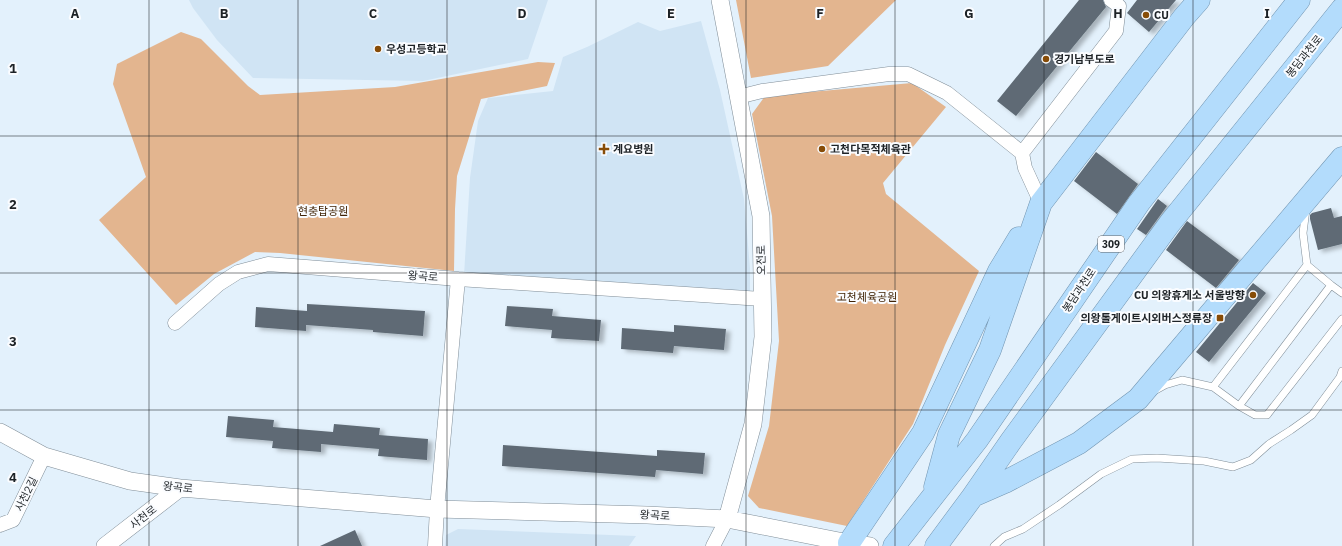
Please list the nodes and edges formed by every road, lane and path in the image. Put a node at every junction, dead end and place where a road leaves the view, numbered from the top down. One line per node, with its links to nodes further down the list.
1 (720, 0): 6 (street, 오전로)
2 (1111, 0): 7 (street)
3 (1199, 0): 10 (highway)
4 (1299, 0): 25 (highway, 봉담과천로 / 309)
5 (1342, 9): 26 (highway, 봉담과천로)
6 (738, 97): 7 (street); 15 (street, 오전로)
7 (1022, 153): 10 (street)
8 (1342, 158): 9 (highway)
9 (1308, 197): 11 (lane); 20 (highway)
10 (1041, 203): 25 (highway); 30 (highway)
11 (1307, 265): 13 (lane); 19 (lane)
12 (458, 279): 15 (street, 왕곡로); 17 (street, 왕곡로); 27 (street)
13 (1330, 285): 14 (lane); 21 (lane)
14 (1342, 293)
15 (762, 299): 28 (street, 오전로)
16 (1342, 319): 21 (lane)
17 (176, 323)
18 (1342, 371): 36 (lane)
19 (1213, 388): 20 (lane); 21 (lane)
20 (1138, 400): 26 (highway)
21 (1240, 406)
22 (0, 432): 23 (street, 왕곡로)
23 (44, 456): 24 (street, 왕곡로); 29 (street, 사천2길)
24 (180, 488): 27 (street, 왕곡로); 31 (street, 사천로)
25 (932, 496): 34 (highway, 봉담과천로 / 309)
26 (973, 496): 35 (highway, 봉담과천로)
27 (437, 509): 28 (street, 왕곡로); 32 (street)
28 (727, 519): 30 (street, 왕곡로); 33 (street)
29 (0, 525)
30 (860, 545)
31 (106, 546)
32 (435, 546)
33 (713, 546)
34 (894, 546)
35 (936, 546)
36 (994, 546)

